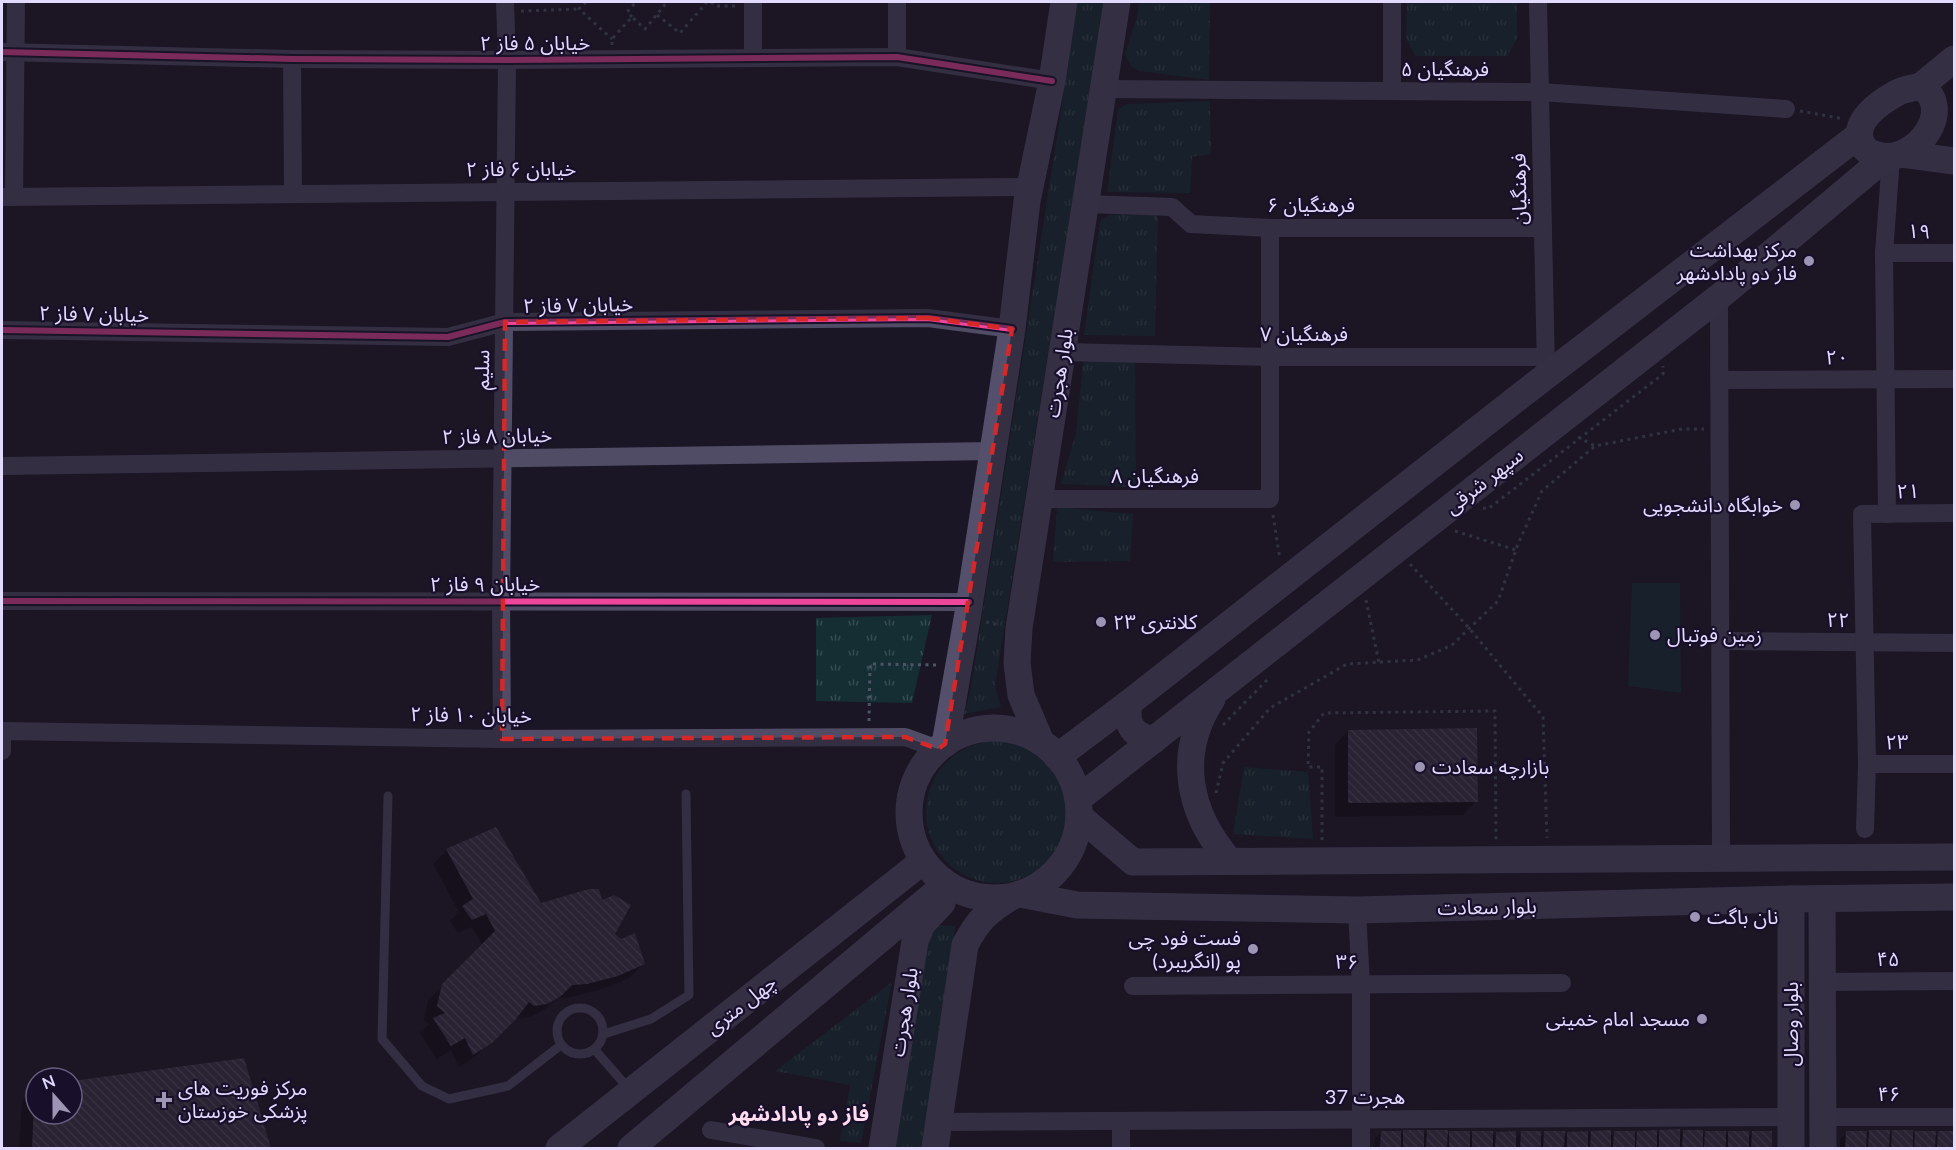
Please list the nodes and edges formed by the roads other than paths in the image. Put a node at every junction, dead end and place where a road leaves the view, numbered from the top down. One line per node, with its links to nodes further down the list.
1 (16, 2): 9 (street)
2 (897, 2): 10 (street)
3 (1064, 2): 15 (main road)
4 (1118, 2): 17 (main road, بلوار هجرت)
5 (1392, 2): 18 (street)
6 (1538, 2): 19 (street, فرهنگیان)
7 (753, 4): 11 (street)
8 (505, 6): 14 (street, سلیم)
9 (9, 52): 12 (street, خیابان ۵ فاز ۲); 28 (street)
10 (897, 57): 11 (street, خیابان ۵ فاز ۲); 15 (street, خیابان ۵ فاز ۲)
11 (753, 58): 14 (street, خیابان ۵ فاز ۲)
12 (292, 59): 14 (street, خیابان ۵ فاز ۲); 27 (street)
13 (1954, 59): 16 (main road)
14 (507, 60): 26 (street, سلیم)
15 (1052, 81): 25 (main road)
16 (1921, 86): 21 (main road); 22 (main road)
17 (1104, 89): 18 (street, فرهنگیان ۵); 29 (main road, بلوار هجرت)
18 (1392, 91): 19 (street, فرهنگیان ۵)
19 (1540, 92): 20 (street, فرهنگیان ۵); 31 (street, فرهنگیان)
20 (1786, 109)
21 (1948, 121): 23 (main road)
22 (1860, 129): 23 (main road); 40 (main road)
23 (1893, 156): 24 (main road); 32 (street); 34 (main road, سپهر شرقی)
24 (1954, 161)
25 (1029, 187): 26 (street, خیابان ۶ فاز ۲); 36 (main road)
26 (506, 192): 27 (street, خیابان ۶ فاز ۲); 35 (street, سلیم)
27 (293, 193): 28 (street, خیابان ۶ فاز ۲)
28 (8, 197)
29 (1086, 204): 30 (street, فرهنگیان ۶); 38 (main road, بلوار هجرت)
30 (1270, 228): 31 (street, فرهنگیان ۶); 39 (street)
31 (1543, 228): 40 (street, فرهنگیان)
32 (1884, 253): 33 (street, ۱۹); 41 (street)
33 (1954, 253)
34 (1719, 297): 43 (street); 56 (main road, سپهر شرقی)
35 (505, 322): 36 (street, خیابان ۷ فاز ۲); 37 (street, خیابان ۷ فاز ۲); 45 (street, سلیم)
36 (1012, 329): 44 (main road)
37 (2, 330)
38 (1063, 352): 39 (street, فرهنگیان ۷); 47 (main road, بلوار هجرت)
39 (1270, 357): 40 (street, فرهنگیان ۷); 47 (street, فرهنگیان ۸)
40 (1545, 366): 57 (main road)
41 (1886, 379): 42 (street, ۲۰); 43 (street, ۲۰); 49 (street)
42 (1954, 379)
43 (1720, 380): 53 (street)
44 (993, 452): 45 (street, خیابان ۸ فاز ۲); 52 (main road)
45 (503, 459): 46 (street, خیابان ۸ فاز ۲); 50 (street, سلیم)
46 (2, 466)
47 (1040, 499): 62 (main road, بلوار هجرت)
48 (1954, 513): 49 (street, ۲۱)
49 (1887, 514): 54 (street, ۲۱)
50 (501, 600): 51 (street, خیابان ۹ فاز ۲); 52 (street, خیابان ۹ فاز ۲); 59 (street, سلیم)
51 (2, 601)
52 (968, 611): 61 (main road)
53 (1721, 641): 54 (street, ۲۲); 71 (street)
54 (1865, 642): 55 (street, ۲۲); 64 (street)
55 (1954, 643)
56 (1216, 692): 60 (main road, سپهر شرقی); 72 (main road)
57 (1129, 704): 60 (main road); 62 (main road)
58 (2, 731): 59 (street, خیابان ۱۰ فاز ۲); 63 (street)
59 (502, 739): 61 (street, خیابان ۱۰ فاز ۲)
60 (1154, 740): 68 (main road, سپهر شرقی)
61 (941, 747): 62 (main road); 73 (main road)
62 (1049, 749): 68 (main road)
63 (2, 751)
64 (1867, 764): 65 (street, ۲۳); 69 (street, ۲۳)
65 (1954, 764)
66 (686, 794): 87 (lane)
67 (388, 796): 88 (lane)
68 (1078, 807): 74 (main road); 76 (main road)
69 (1865, 829)
70 (1954, 857): 71 (main road)
71 (1721, 859): 72 (main road)
72 (1229, 860): 74 (main road)
73 (923, 861): 75 (main road); 90 (main road, چهل متری)
74 (1133, 862): 80 (main road)
75 (950, 887): 76 (main road); 99 (main road, چهل متری); 101 (main road, بلوار هجرت)
76 (1016, 895): 80 (main road, بلوار سعادت); 96 (main road)
77 (1954, 897): 79 (main road, بلوار سعادت)
78 (1791, 899): 79 (main road, بلوار سعادت); 81 (main road, بلوار سعادت); 92 (main road, بلوار وصال)
79 (1822, 899): 83 (main road, بلوار وصال)
80 (1142, 905): 81 (main road, بلوار سعادت)
81 (1357, 910): 85 (street)
82 (1954, 981): 83 (street, ۴۵)
83 (1823, 982): 93 (main road, بلوار وصال)
84 (1562, 983): 85 (street, ۳۶)
85 (1361, 985): 86 (street, ۳۶); 94 (street)
86 (1133, 986)
87 (604, 1034): 88 (lane); 89 (lane)
88 (561, 1045): 89 (lane)
89 (595, 1050): 90 (lane)
90 (631, 1091): 98 (main road, چهل متری)
91 (1954, 1116): 93 (street, ۴۶)
92 (1791, 1117): 94 (street, هجرت 37); 105 (main road, بلوار وصال)
93 (1823, 1117): 106 (main road, بلوار وصال)
94 (1361, 1119): 95 (street, هجرت 37); 104 (street)
95 (1121, 1121): 96 (street, هجرت 37); 103 (street)
96 (939, 1122): 102 (main road)
97 (711, 1130): 100 (street)
98 (559, 1149)
99 (631, 1149)
100 (816, 1149)
101 (882, 1149)
102 (935, 1149)
103 (1121, 1149)
104 (1361, 1149)
105 (1791, 1149)
106 (1823, 1149)

